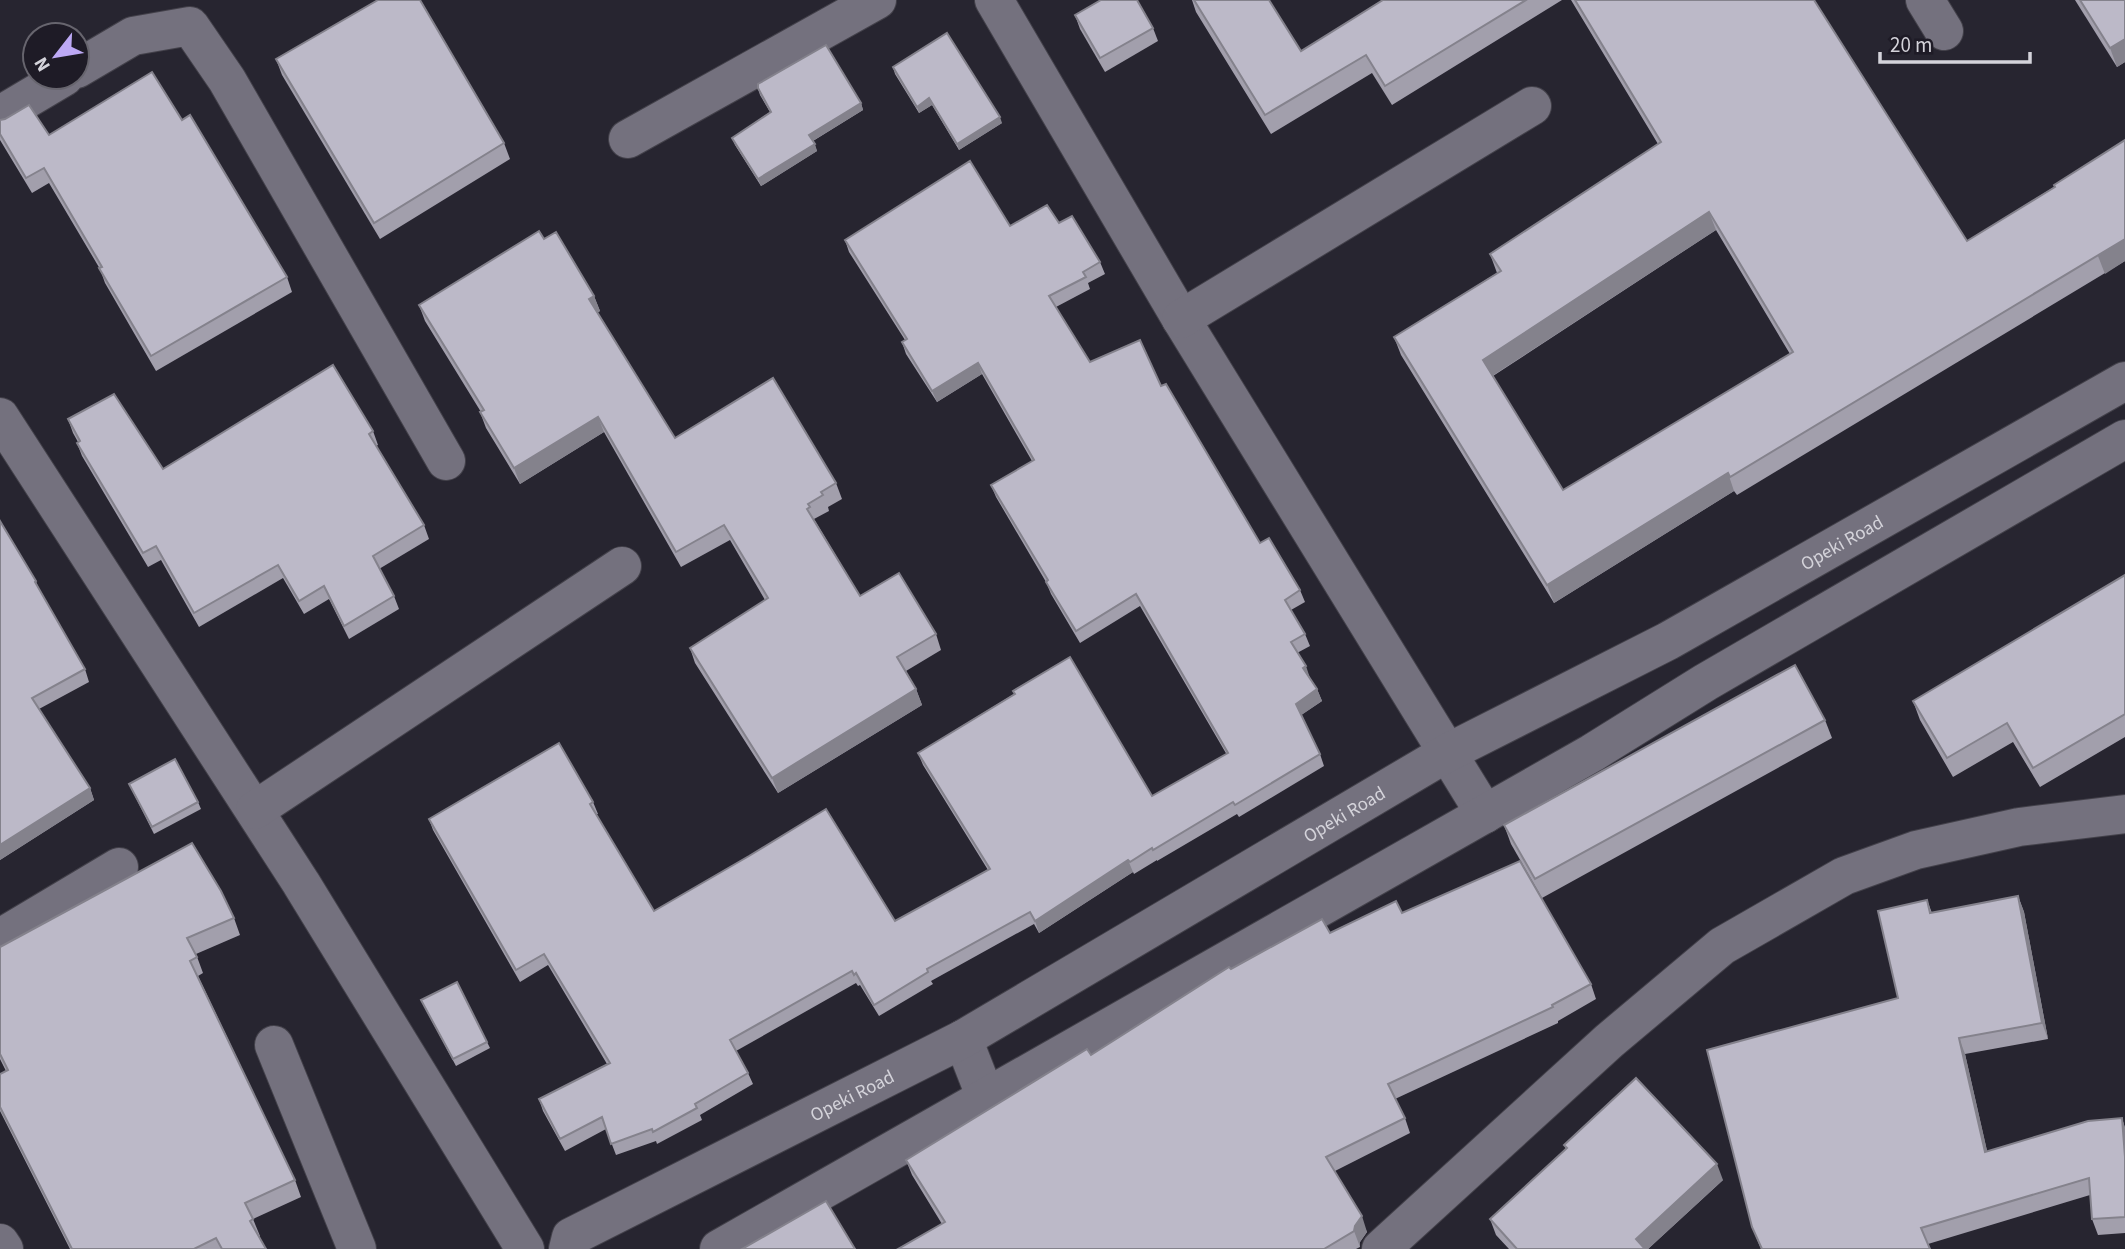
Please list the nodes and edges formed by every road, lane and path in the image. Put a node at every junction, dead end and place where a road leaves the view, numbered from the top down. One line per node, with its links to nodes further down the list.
1 (877, 0): 7 (street)
2 (994, 0): 8 (street)
3 (91, 61): 12 (street)
4 (40, 91): 6 (street)
5 (1532, 106): 8 (street)
6 (0, 115)
7 (628, 139)
8 (1181, 319): 14 (street)
9 (2125, 382): 14 (street, Opeki Road)
10 (0, 417): 15 (street)
11 (2125, 439): 16 (street)
12 (446, 461)
13 (622, 566): 15 (street)
14 (1447, 753): 16 (street); 20 (street, Opeki Road)
15 (255, 810): 26 (street)
16 (1485, 814): 22 (street)
17 (2125, 814): 29 (street)
18 (119, 867): 19 (street)
19 (0, 938)
20 (963, 1039): 22 (street); 27 (street, Opeki Road)
21 (274, 1045): 25 (street)
22 (986, 1098): 28 (street)
23 (0, 1243): 24 (street)
24 (4, 1249)
25 (356, 1249)
26 (525, 1249)
27 (568, 1249)
28 (719, 1249)
29 (1381, 1249)

